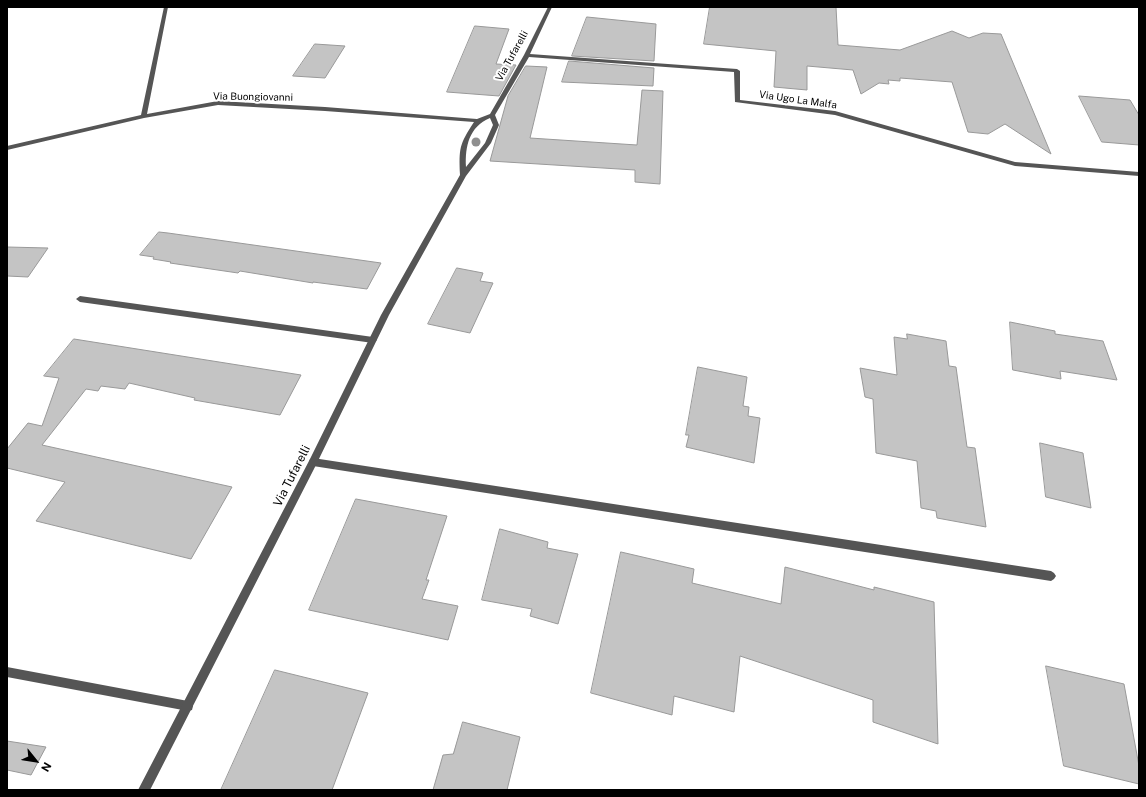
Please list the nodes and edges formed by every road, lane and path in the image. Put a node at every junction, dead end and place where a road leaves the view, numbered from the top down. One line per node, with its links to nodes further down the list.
1 (166, 7): 5 (street)
2 (550, 7): 3 (street, Via Tufarelli)
3 (527, 55): 4 (street, Via Tufarelli); 8 (street, Via Ugo La Malfa)
4 (492, 115): 6 (street); 9 (street, Via Tufarelli)
5 (144, 116): 6 (street, Via Buongiovanni); 7 (street, Via Buongiovanni)
6 (478, 121): 9 (street)
7 (7, 148)
8 (1139, 174)
9 (463, 175): 11 (street, Via Tufarelli)
10 (80, 299): 11 (street)
11 (373, 340): 12 (street, Via Tufarelli)
12 (313, 462): 13 (street); 15 (street, Via Tufarelli)
13 (1051, 576)
14 (7, 672): 15 (street)
15 (188, 706): 16 (street, Via Tufarelli)
16 (144, 790)

